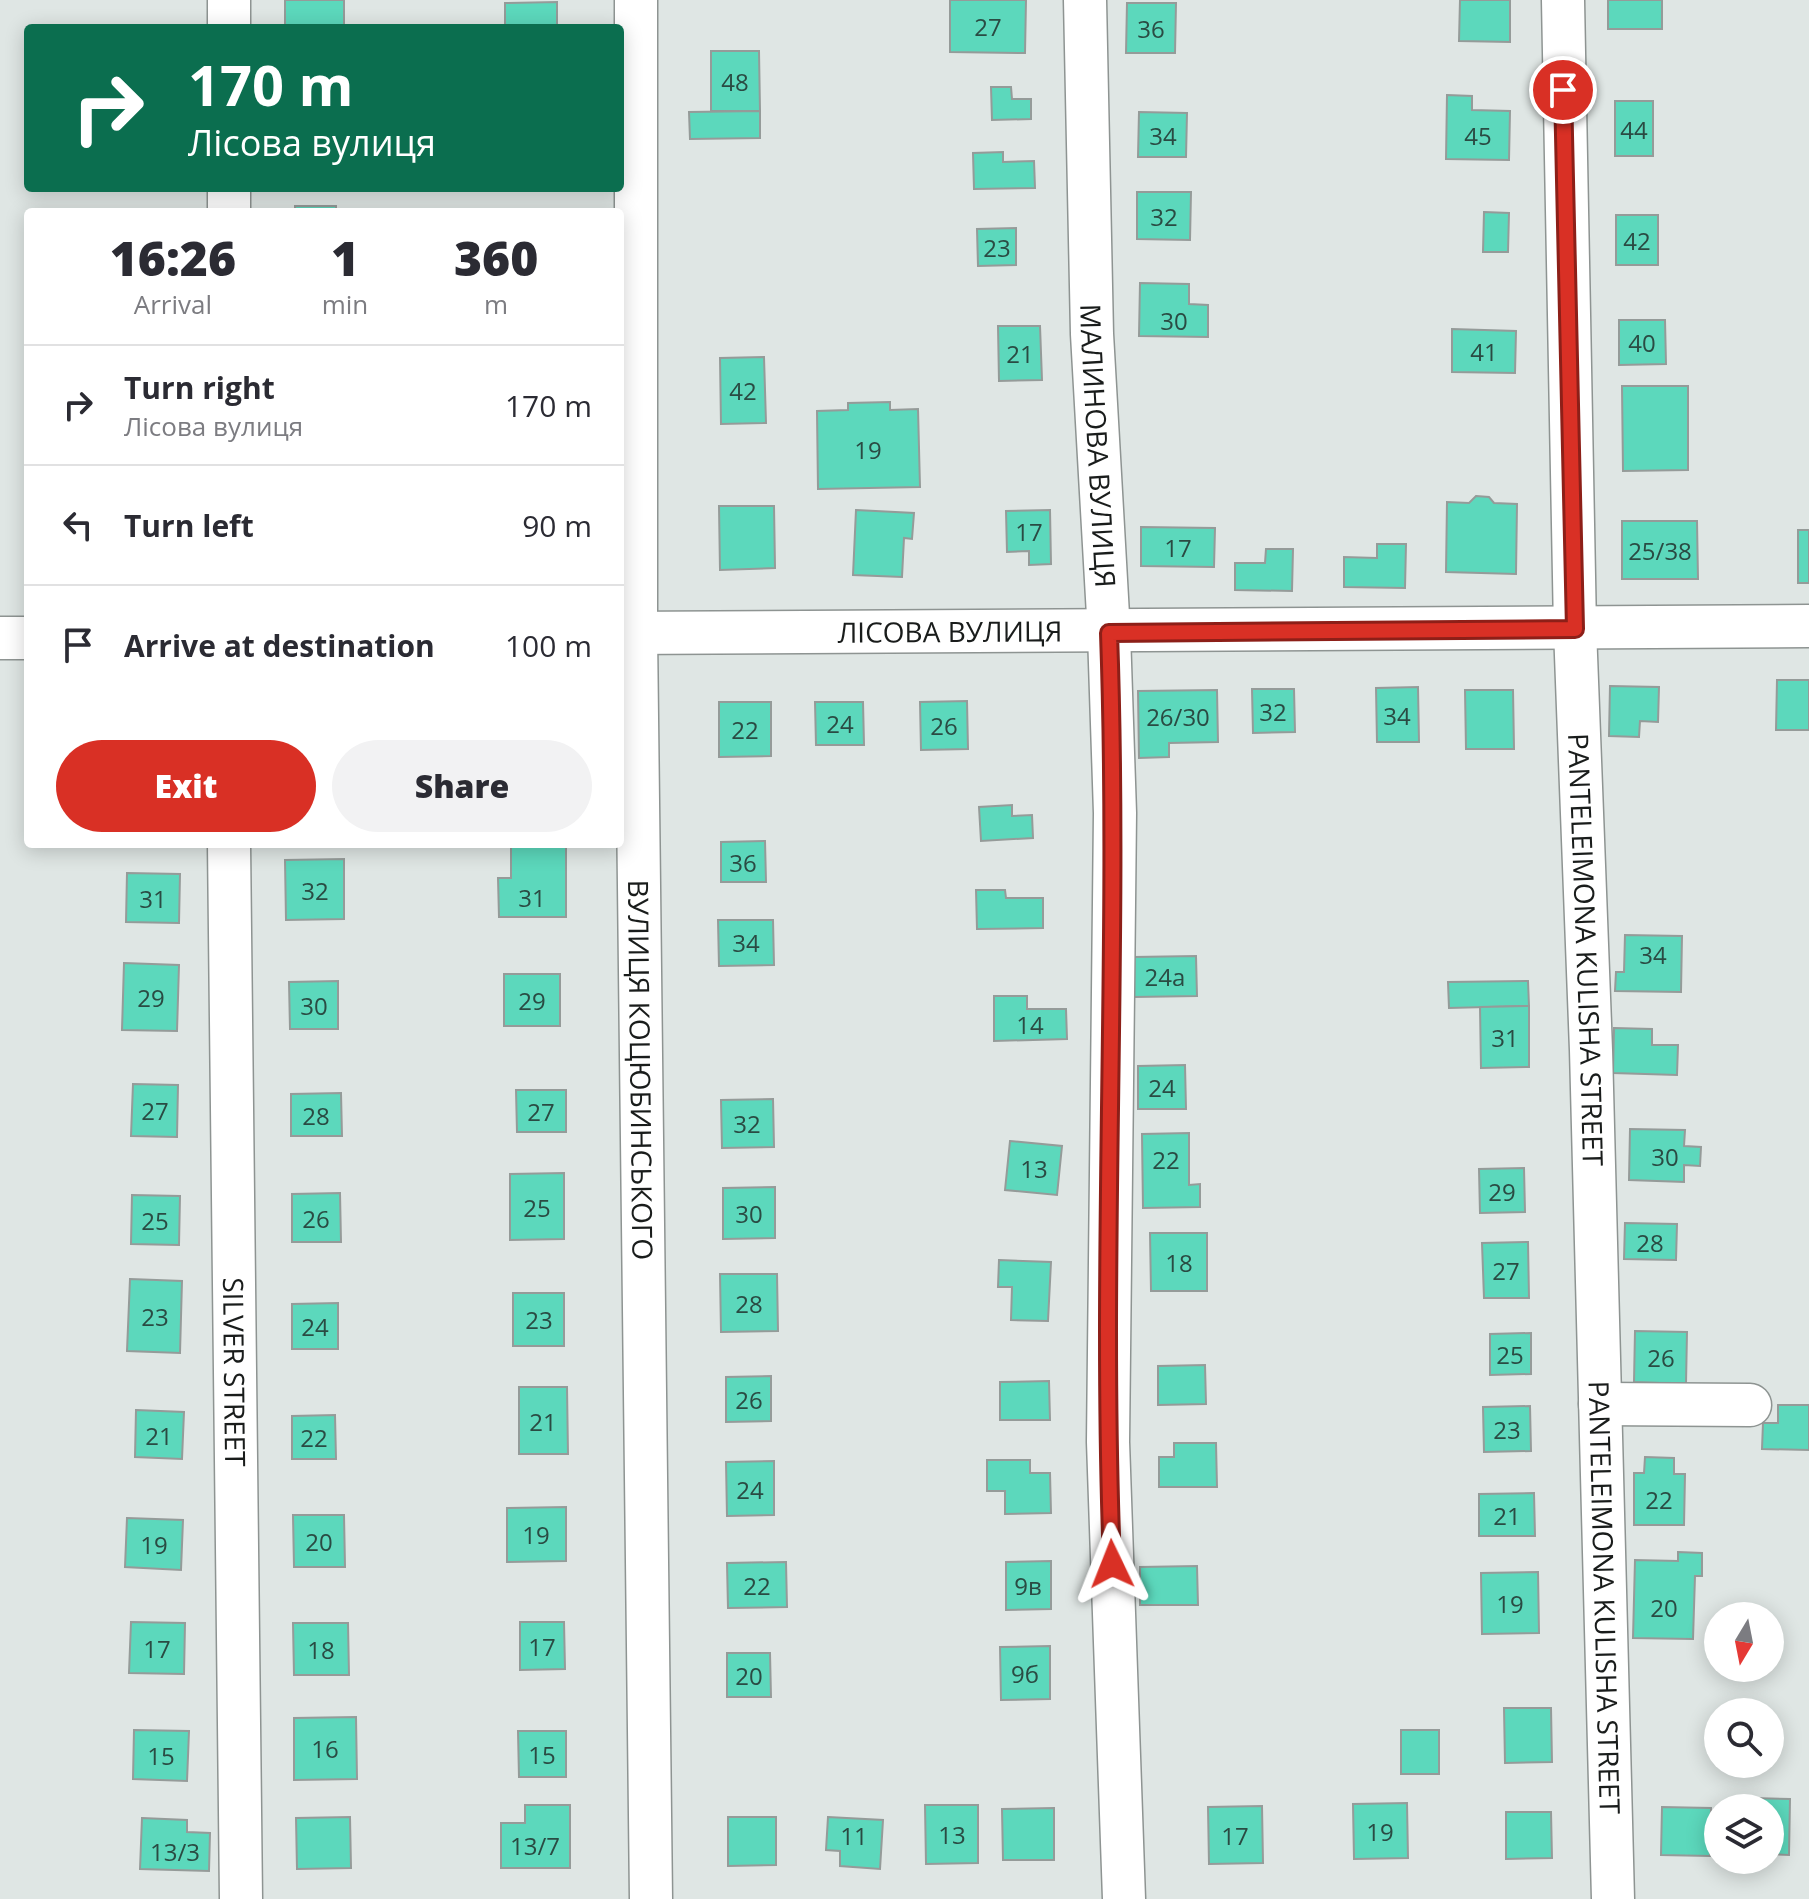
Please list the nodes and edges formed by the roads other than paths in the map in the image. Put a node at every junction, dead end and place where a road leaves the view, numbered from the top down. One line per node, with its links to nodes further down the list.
1 (229, 0): 5 (street)
2 (636, 0): 8 (street, ВУЛИЦЯ КОЦЮБИНСЬКОГО)
3 (1085, 0): 9 (street, МАЛИНОВА ВУЛИЦЯ)
4 (1563, 0): 7 (street, PANTELEIMONA KULISHA STREET)
5 (229, 24)
6 (1809, 626): 7 (street, ЛІСОВА ВУЛИЦЯ)
7 (1575, 629): 9 (street, ЛІСОВА ВУЛИЦЯ); 13 (street, PANTELEIMONA KULISHA STREET)
8 (628, 633): 9 (street, ЛІСОВА ВУЛИЦЯ); 16 (street, ВУЛИЦЯ КОЦЮБИНСЬКОГО)
9 (1109, 633): 17 (street, МАЛИНОВА ВУЛИЦЯ)
10 (0, 638): 11 (street)
11 (24, 638)
12 (229, 848): 15 (street, SILVER STREET)
13 (1600, 1404): 14 (street); 18 (street, PANTELEIMONA KULISHA STREET)
14 (1750, 1405)
15 (241, 1899)
16 (651, 1899)
17 (1124, 1899)
18 (1613, 1899)

